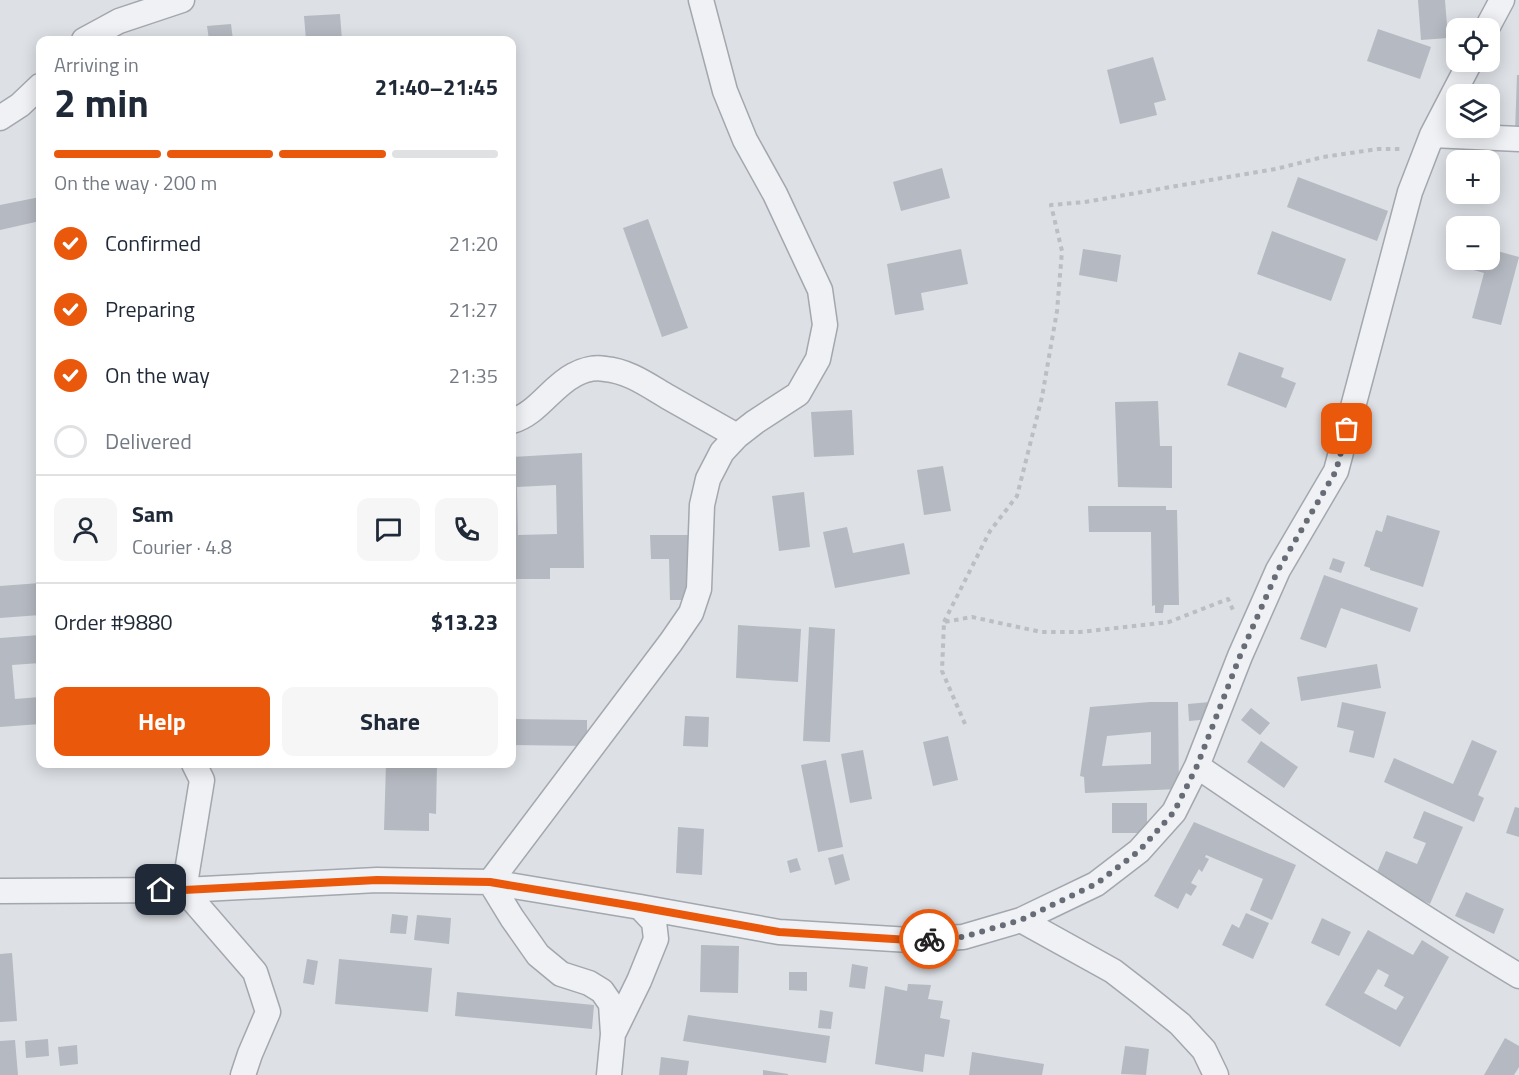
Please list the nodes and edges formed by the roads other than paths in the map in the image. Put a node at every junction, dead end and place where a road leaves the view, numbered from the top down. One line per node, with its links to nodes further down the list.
1 (182, 0): 5 (street)
2 (701, 0): 12 (street)
3 (1502, 0): 4 (street)
4 (1492, 18)
5 (91, 36)
6 (1465, 72): 10 (street)
7 (36, 90): 8 (street)
8 (0, 118)
9 (1519, 139): 10 (street)
10 (1429, 142): 13 (street)
11 (516, 420): 12 (street)
12 (737, 436): 15 (street)
13 (1197, 766): 19 (street); 20 (street)
14 (196, 768): 16 (street)
15 (490, 882): 16 (street); 18 (street); 21 (street)
16 (184, 890): 17 (street); 22 (street)
17 (0, 891)
18 (640, 907): 19 (street); 21 (street)
19 (1021, 920): 24 (street)
20 (1519, 976)
21 (613, 1034): 23 (street)
22 (243, 1075)
23 (609, 1075)
24 (1216, 1075)

